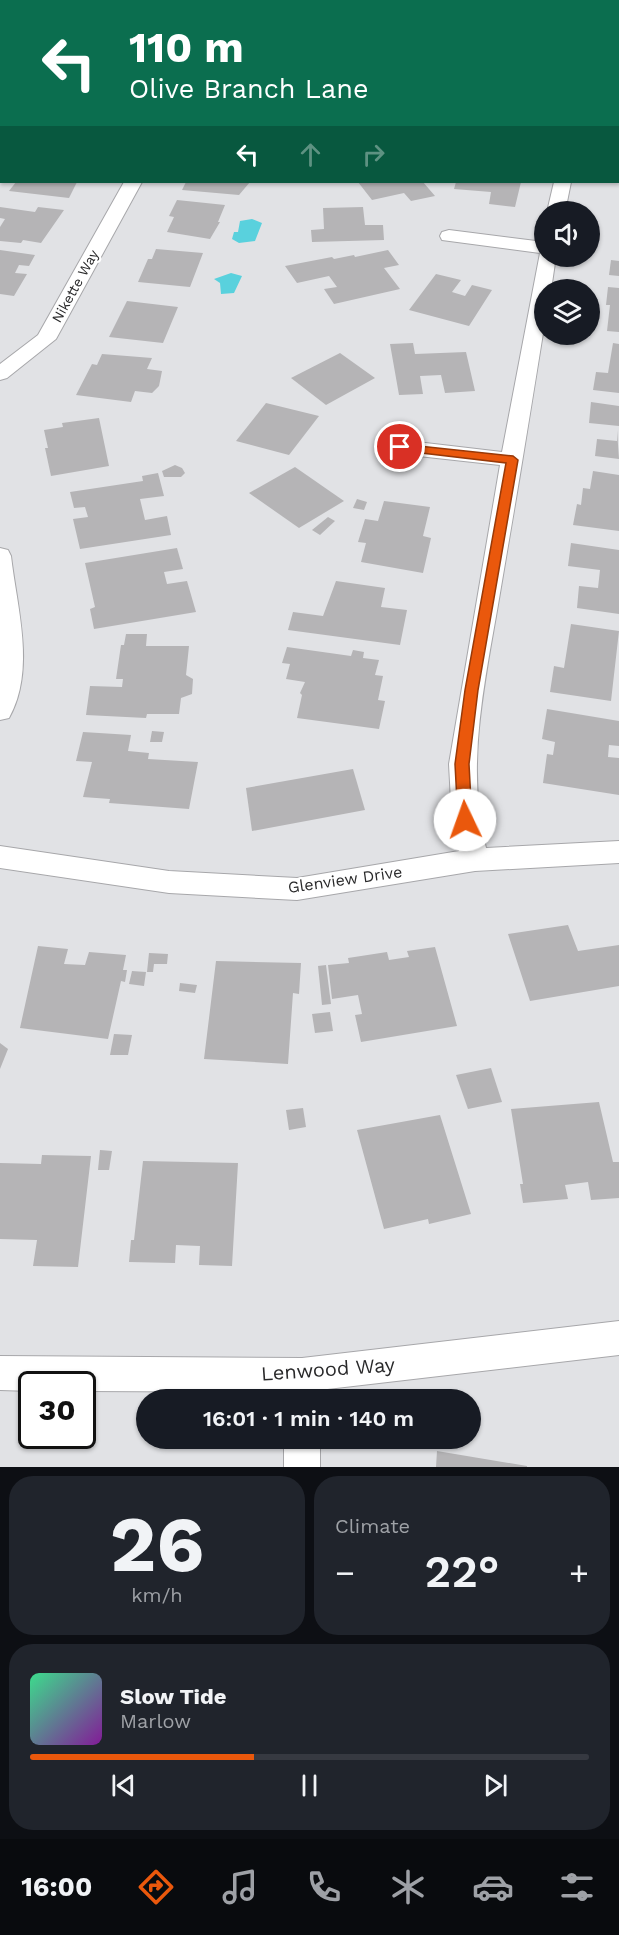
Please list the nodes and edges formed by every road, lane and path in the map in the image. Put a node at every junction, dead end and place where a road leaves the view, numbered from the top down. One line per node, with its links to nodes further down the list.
1 (132, 183): 7 (street, Nikette Way)
2 (562, 183): 3 (street)
3 (558, 201)
4 (449, 236): 5 (street)
5 (534, 247)
6 (545, 267): 9 (street)
7 (0, 374)
8 (400, 447): 9 (street)
9 (513, 460): 14 (street)
10 (0, 556): 11 (street)
11 (0, 711)
12 (619, 852): 14 (street, Glenview Drive)
13 (0, 857): 14 (street, Glenview Drive)
14 (475, 860)
15 (619, 1338): 17 (street, Lenwood Way)
16 (0, 1373): 17 (street, Lenwood Way)
17 (302, 1387)
18 (302, 1449): 19 (street)
19 (302, 1467)

